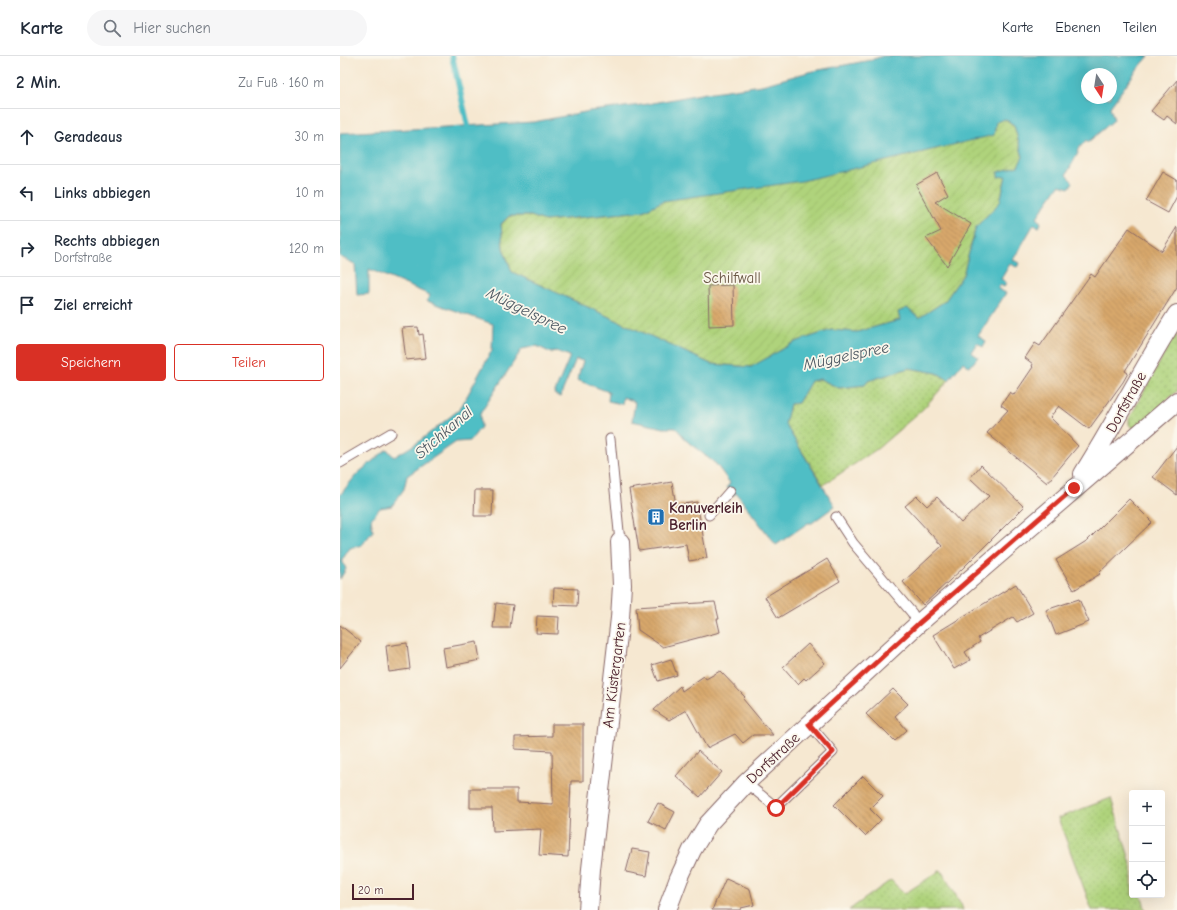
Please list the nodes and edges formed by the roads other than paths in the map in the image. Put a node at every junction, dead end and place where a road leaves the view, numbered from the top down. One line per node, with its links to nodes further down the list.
1 (1177, 314): 6 (street, Dorfstraße)
2 (1177, 401): 6 (street, Dorfstraße)
3 (391, 433): 5 (lane)
4 (610, 439): 10 (lane, Am Küstergarten)
5 (340, 462)
6 (1074, 488): 11 (street, Dorfstraße)
7 (730, 491): 8 (lane)
8 (708, 515)
9 (836, 517): 11 (lane)
10 (620, 542): 14 (street, Am Küstergarten)
11 (918, 624): 12 (street, Dorfstraße)
12 (809, 724): 13 (street, Dorfstraße); 13 (lane)
13 (746, 783): 15 (street, Dorfstraße)
14 (588, 910)
15 (667, 910)

